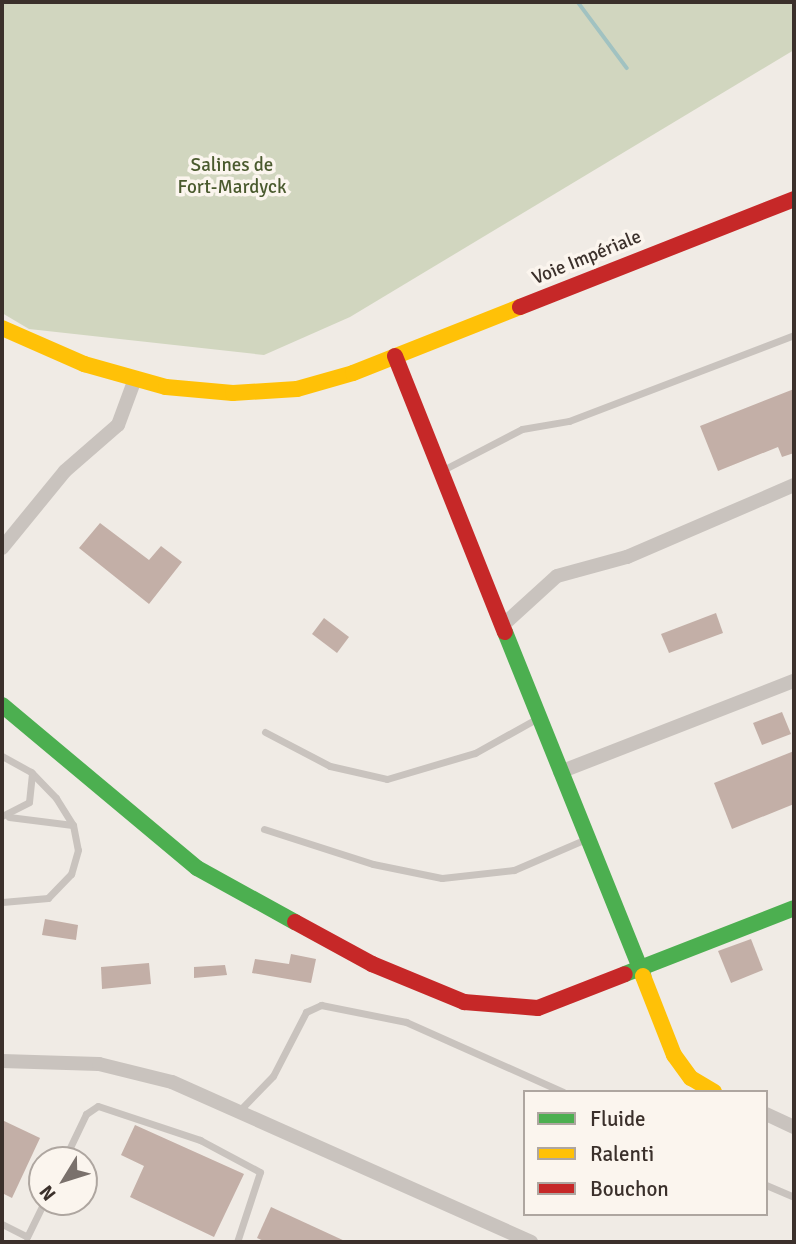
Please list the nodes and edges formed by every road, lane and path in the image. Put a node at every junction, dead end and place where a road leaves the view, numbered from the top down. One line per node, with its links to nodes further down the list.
1 (794, 199): 4 (street, Voie Impériale)
2 (2, 328): 5 (street, Voie Impériale)
3 (794, 335): 6 (lane)
4 (395, 356): 5 (street, Voie Impériale); 6 (street)
5 (135, 379): 8 (street)
6 (440, 471): 9 (street)
7 (794, 485): 9 (street)
8 (2, 548)
9 (502, 626): 12 (street)
10 (794, 681): 16 (street)
11 (2, 705): 23 (street)
12 (539, 718): 13 (lane); 16 (street)
13 (265, 732)
14 (2, 756): 15 (lane)
15 (31, 772): 17 (lane); 18 (lane)
16 (560, 772): 20 (street)
17 (5, 816): 18 (lane)
18 (73, 825): 21 (lane)
19 (264, 829): 20 (lane)
20 (586, 839): 23 (street)
21 (2, 902)
22 (794, 908): 23 (street)
23 (639, 971): 26 (street)
24 (2, 1061): 27 (street)
25 (559, 1090): 27 (lane)
26 (711, 1090)
27 (240, 1110): 36 (street)
28 (768, 1115): 29 (street)
29 (794, 1126)
30 (71, 1146): 35 (lane)
31 (768, 1186): 32 (lane)
32 (794, 1198)
33 (37, 1216): 34 (lane)
34 (2, 1224)
35 (237, 1242)
36 (531, 1242)

